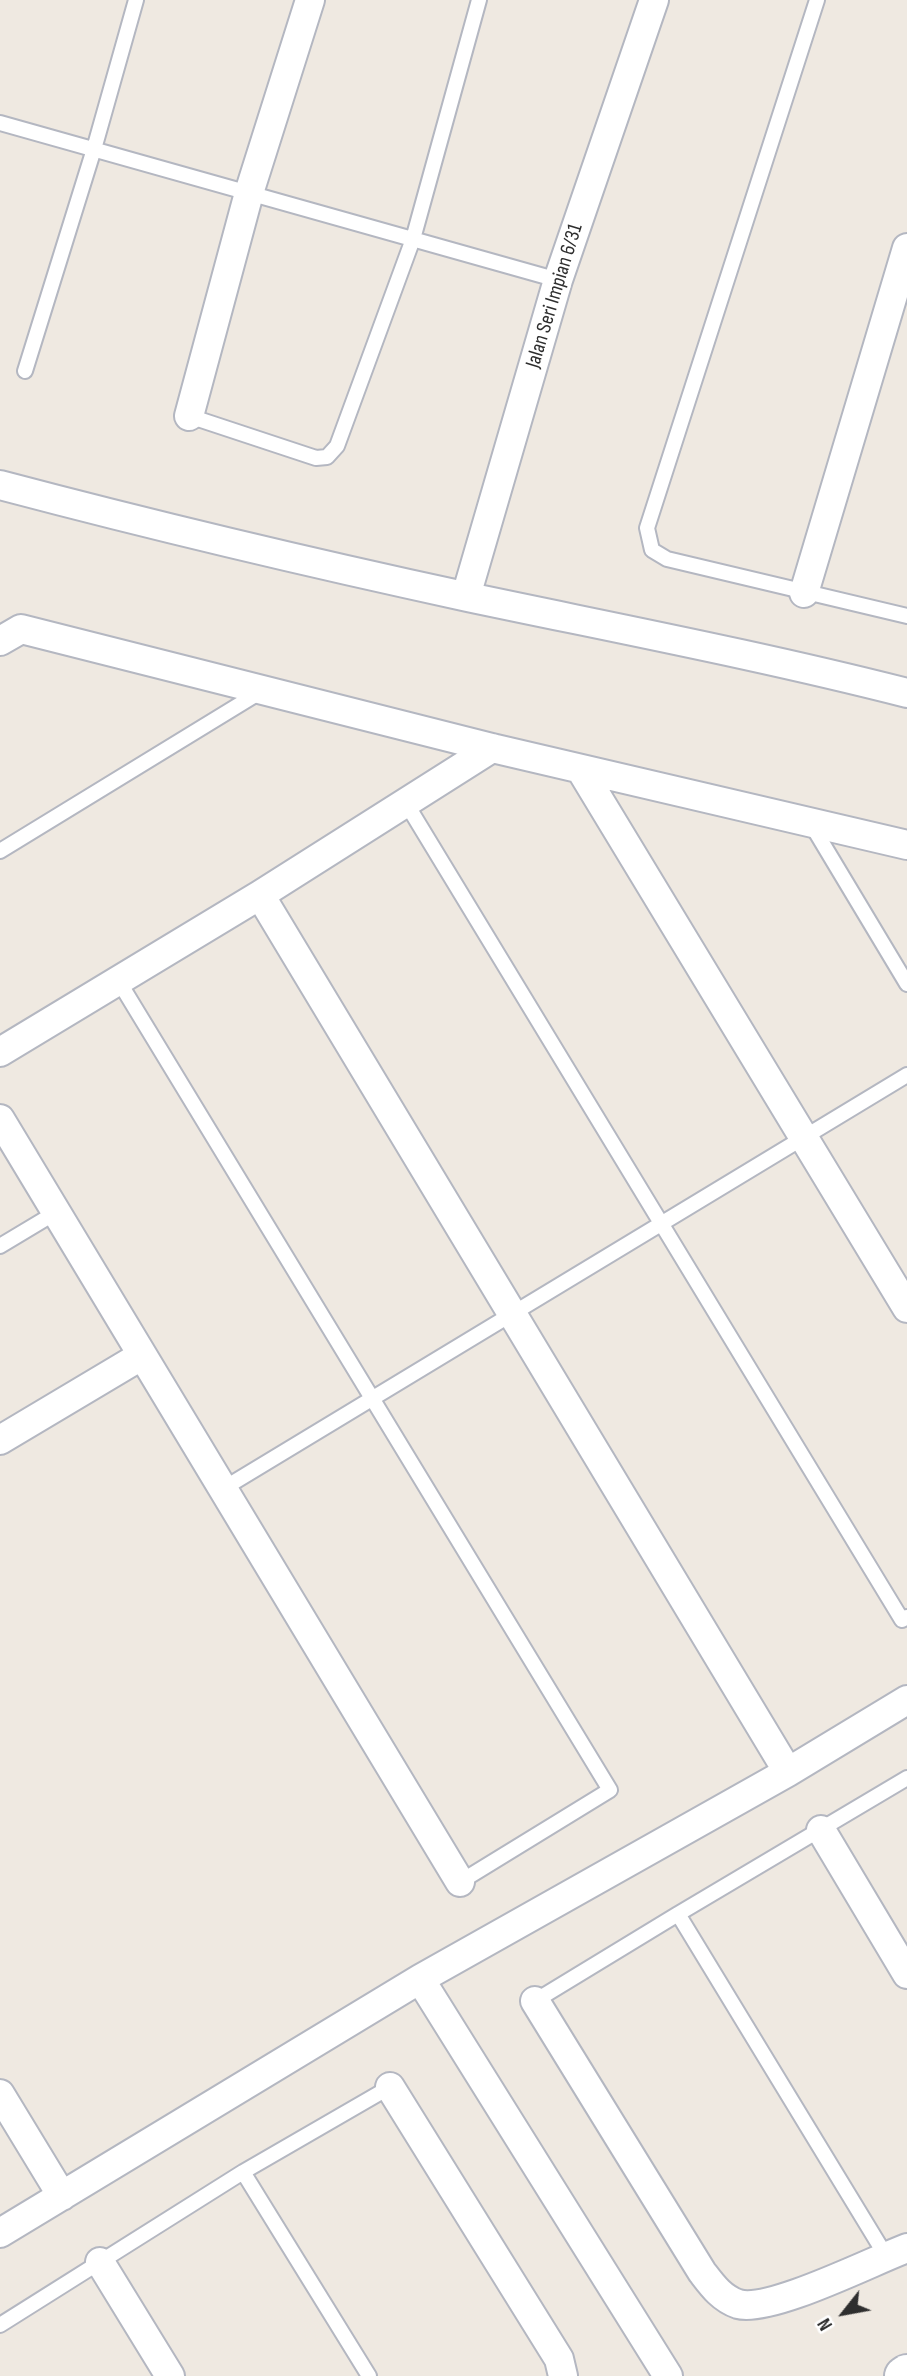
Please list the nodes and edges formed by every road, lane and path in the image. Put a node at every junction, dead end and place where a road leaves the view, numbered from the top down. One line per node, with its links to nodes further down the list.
1 (136, 0): 7 (lane)
2 (310, 0): 8 (street)
3 (479, 0): 9 (lane)
4 (654, 0): 11 (street, Jalan Seri Impian 6/31)
5 (817, 0): 15 (lane)
6 (0, 123): 7 (lane)
7 (94, 149): 8 (lane); 12 (lane)
8 (249, 193): 9 (lane); 13 (street)
9 (413, 239): 11 (lane); 13 (lane)
10 (907, 247): 15 (street)
11 (558, 280): 16 (street, Jalan Seri Impian 6/31)
12 (25, 371)
13 (189, 416)
14 (0, 485): 16 (street)
15 (804, 593): 17 (lane)
16 (466, 596): 20 (street)
17 (907, 616)
18 (0, 641): 19 (street)
19 (264, 689): 21 (street); 26 (lane)
20 (907, 693)
21 (492, 748): 22 (street); 23 (street)
22 (581, 769): 24 (street); 33 (street)
23 (406, 803): 27 (street); 35 (lane)
24 (811, 824): 25 (street); 29 (lane)
25 (907, 845)
26 (0, 851)
27 (260, 895): 28 (street); 38 (street)
28 (118, 980): 30 (street); 40 (lane)
29 (907, 984)
30 (0, 1052)
31 (907, 1075): 33 (lane)
32 (0, 1119): 34 (street)
33 (804, 1138): 35 (lane); 37 (street)
34 (55, 1213): 36 (lane); 39 (street)
35 (659, 1225): 38 (lane); 43 (lane)
36 (0, 1246)
37 (907, 1308)
38 (510, 1315): 40 (lane); 45 (street)
39 (141, 1356): 41 (street); 42 (street)
40 (370, 1399): 42 (lane); 48 (lane)
41 (0, 1440)
42 (221, 1490): 48 (street)
43 (907, 1617)
44 (907, 1700): 45 (street)
45 (788, 1772): 51 (street)
46 (907, 1778): 47 (lane)
47 (821, 1830): 49 (lane); 50 (street)
48 (460, 1882)
49 (678, 1914): 52 (lane); 58 (lane)
50 (907, 1974)
51 (420, 1979): 56 (street); 64 (street)
52 (536, 2001): 58 (street)
53 (390, 2087): 55 (lane); 63 (street)
54 (0, 2094): 56 (street)
55 (243, 2172): 59 (lane); 62 (lane)
56 (62, 2196): 57 (street)
57 (0, 2232)
58 (897, 2252)
59 (100, 2262): 60 (lane); 61 (street)
60 (0, 2325)
61 (170, 2376)
62 (369, 2376)
63 (563, 2376)
64 (668, 2376)

